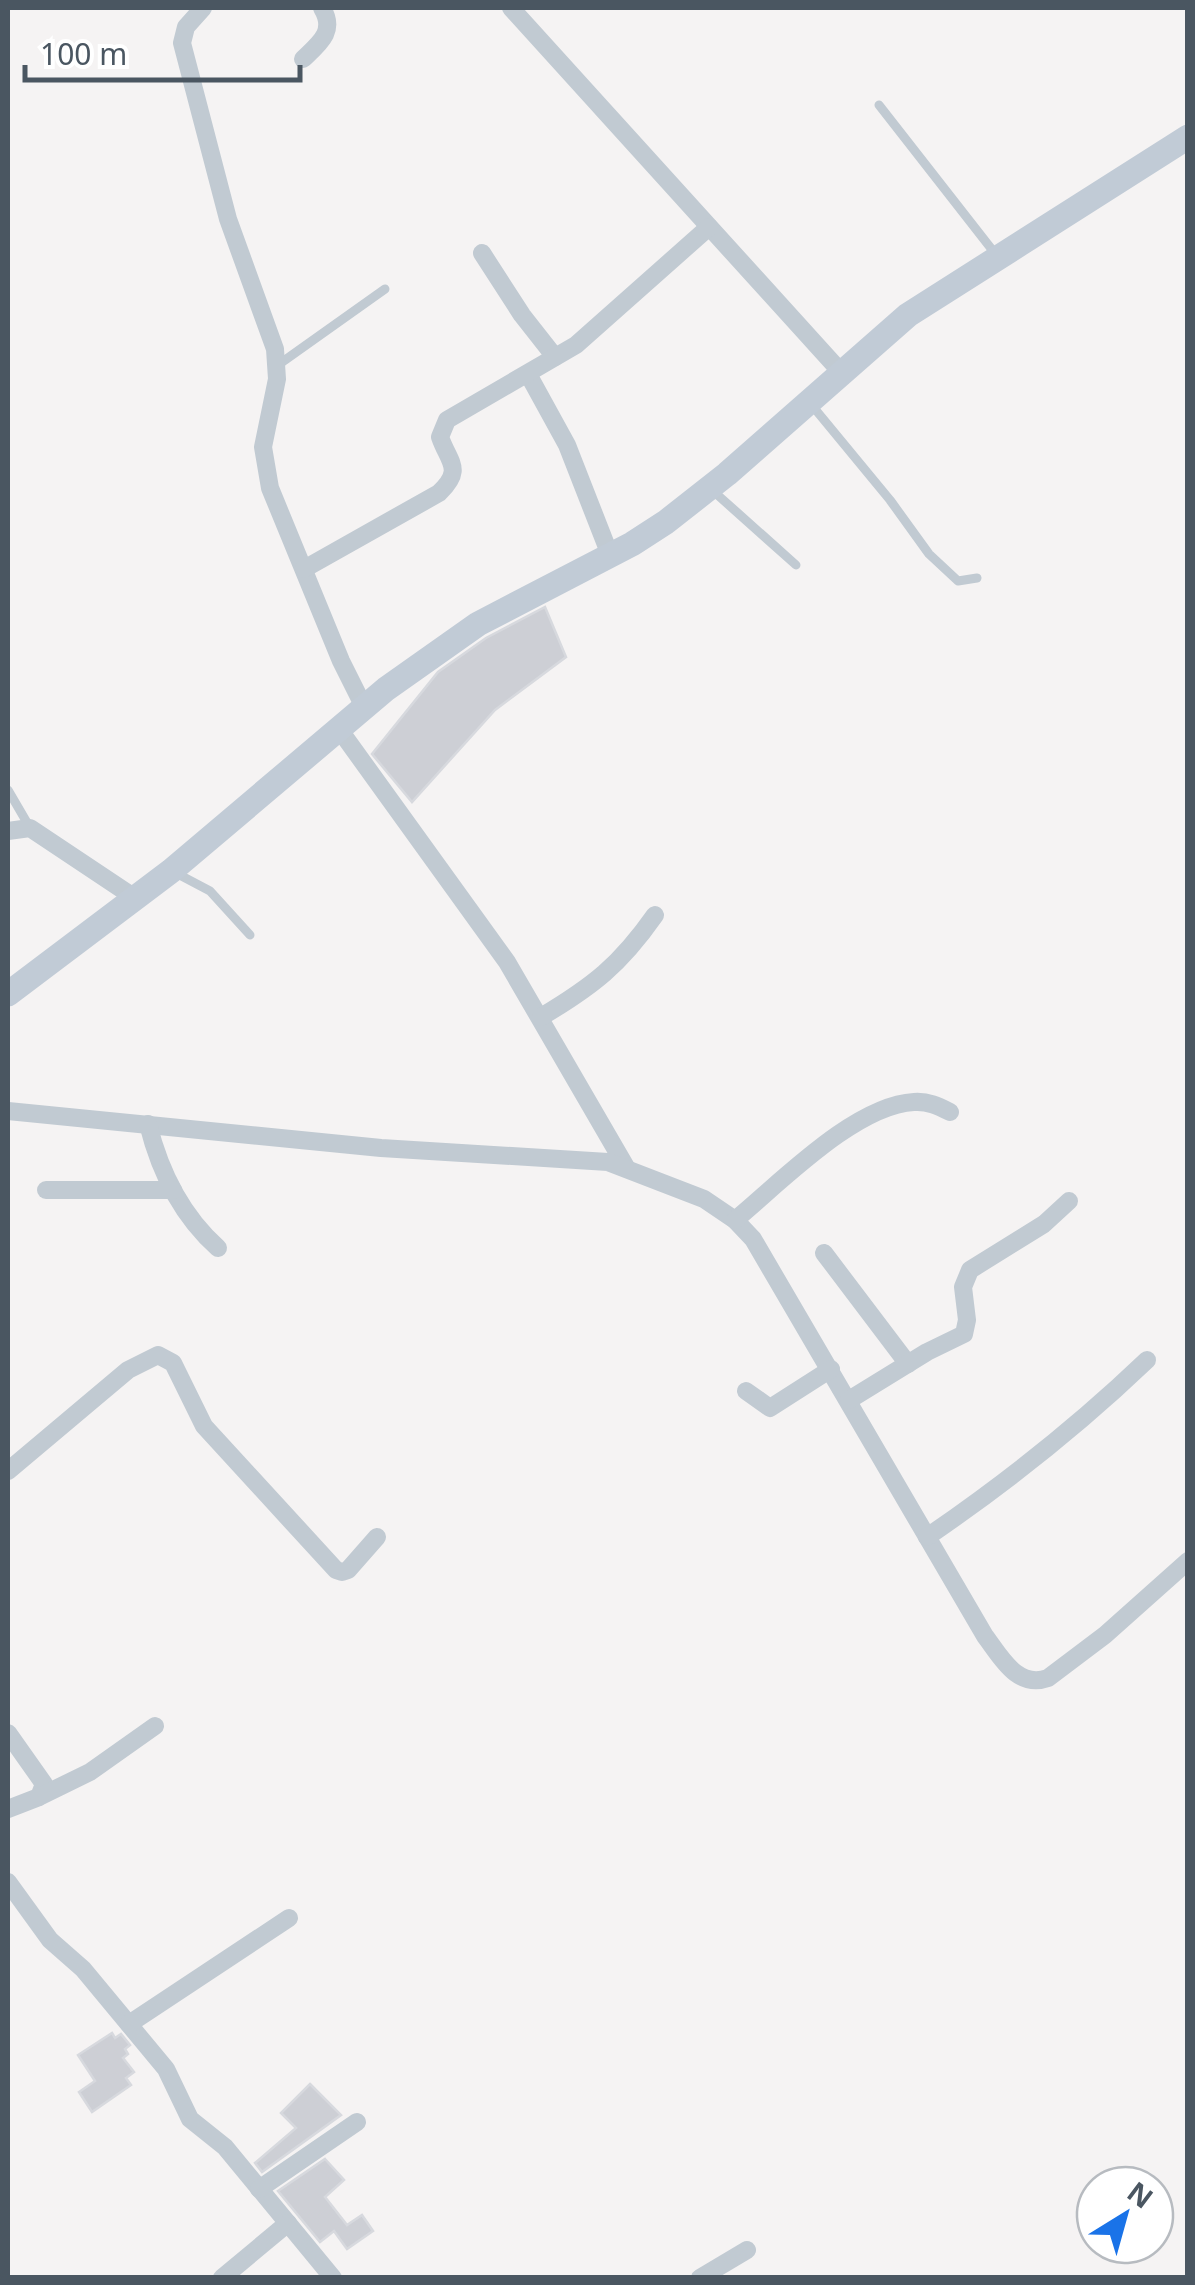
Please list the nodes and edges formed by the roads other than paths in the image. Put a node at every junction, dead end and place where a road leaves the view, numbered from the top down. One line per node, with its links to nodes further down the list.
1 (204, 8): 12 (street)
2 (322, 8): 4 (street)
3 (511, 8): 7 (street)
4 (302, 59)
5 (878, 105): 9 (lane)
6 (1188, 137): 9 (main road)
7 (709, 227): 11 (street); 13 (street)
8 (482, 252): 11 (street)
9 (998, 256): 13 (main road)
10 (386, 289): 12 (lane)
11 (555, 358): 14 (street)
12 (278, 365): 19 (street)
13 (840, 371): 15 (main road)
14 (528, 374): 17 (street); 19 (street)
15 (808, 401): 16 (main road); 20 (lane)
16 (710, 488): 17 (main road); 18 (lane)
17 (610, 554): 21 (main road)
18 (796, 565)
19 (304, 569): 21 (street)
20 (976, 578)
21 (364, 707): 22 (main road)
22 (339, 728): 26 (main road); 31 (street)
23 (8, 790): 24 (lane)
24 (30, 828): 25 (street); 27 (street)
25 (8, 830)
26 (172, 871): 27 (main road); 29 (lane)
27 (136, 898): 30 (main road)
28 (654, 915): 31 (street)
29 (250, 935)
30 (11, 984)
31 (541, 1017): 35 (street)
32 (8, 1110): 34 (street)
33 (950, 1112): 39 (street)
34 (148, 1124): 35 (street); 37 (street)
35 (626, 1167): 39 (street)
36 (46, 1190): 37 (street)
37 (173, 1190): 40 (street)
38 (1068, 1201): 43 (street)
39 (735, 1220): 44 (street)
40 (218, 1248)
41 (824, 1254): 43 (street)
42 (1147, 1360): 49 (street)
43 (908, 1364): 46 (street)
44 (830, 1369): 45 (street); 46 (street)
45 (746, 1391)
46 (849, 1400): 49 (street)
47 (8, 1471): 48 (street)
48 (378, 1537)
49 (926, 1537): 50 (street)
50 (1188, 1562)
51 (156, 1726): 53 (street)
52 (8, 1733): 53 (street)
53 (38, 1797): 54 (street)
54 (8, 1809)
55 (8, 1882): 57 (street)
56 (289, 1918): 57 (street)
57 (130, 2024): 59 (street)
58 (357, 2122): 59 (street)
59 (260, 2189): 60 (street)
60 (288, 2223): 62 (street); 63 (street)
61 (747, 2250): 64 (street)
62 (222, 2278)
63 (333, 2278)
64 (700, 2278)

